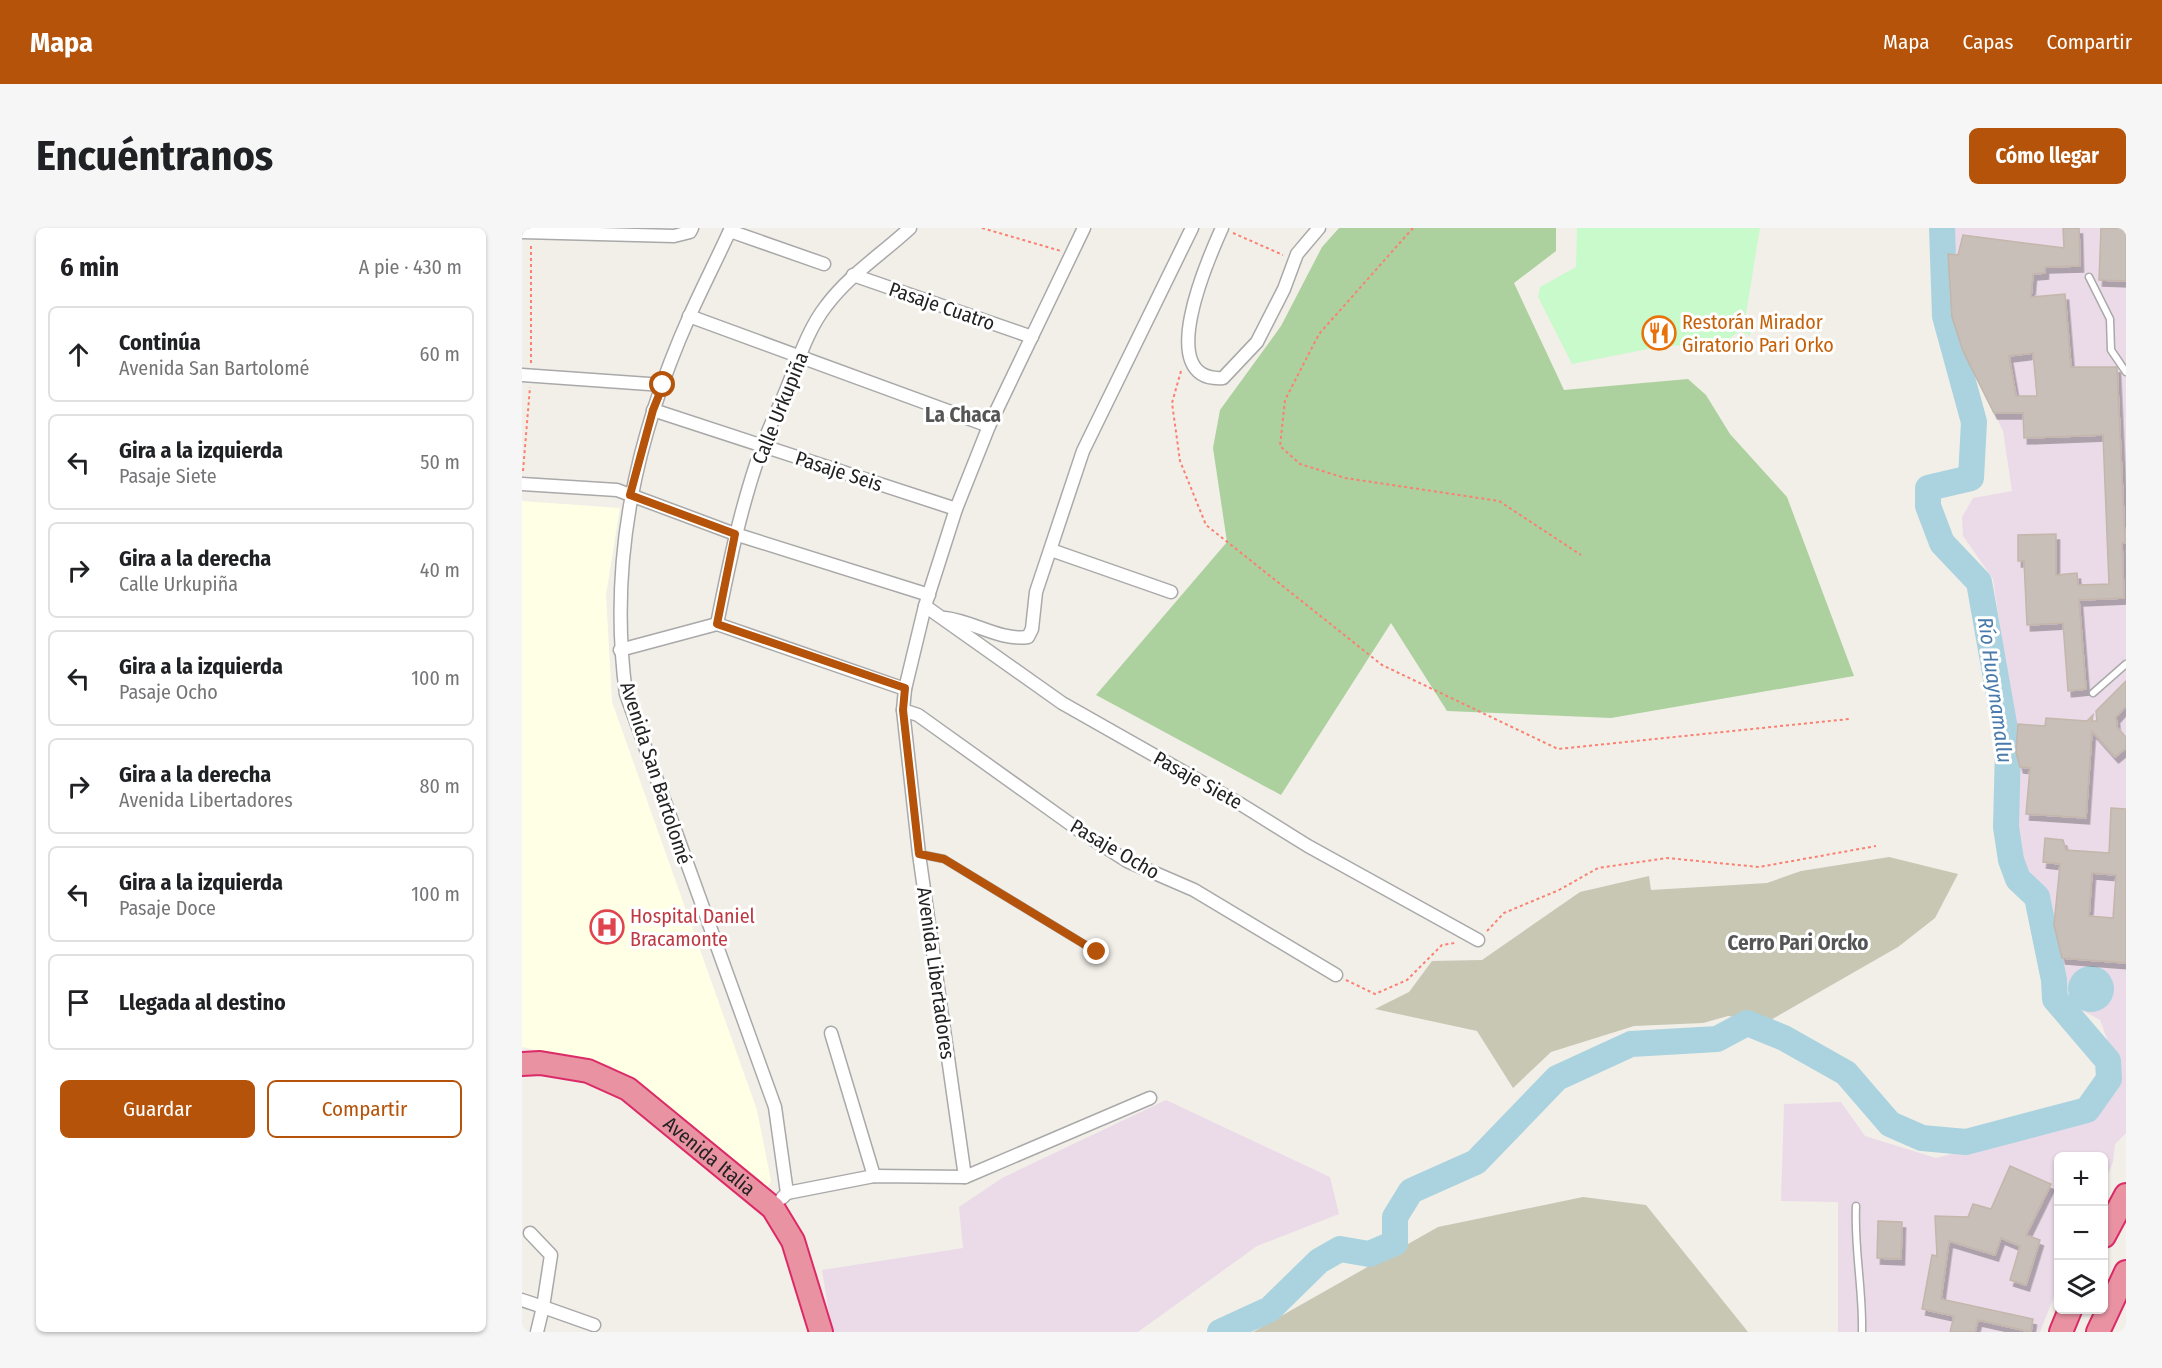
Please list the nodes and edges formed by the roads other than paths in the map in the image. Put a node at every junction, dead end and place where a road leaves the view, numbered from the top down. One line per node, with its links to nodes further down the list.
1 (909, 228): 10 (street, Calle Urkupiña)
2 (1084, 228): 13 (street, Avenida Libertadores)
3 (1192, 228): 25 (street)
4 (1222, 228): 5 (street)
5 (1319, 228)
6 (691, 230): 8 (street)
7 (731, 230): 9 (street); 12 (street, Avenida San Bartolomé)
8 (527, 232)
9 (824, 264)
10 (853, 275): 13 (street, Pasaje Cuatro); 14 (street, Calle Urkupiña)
11 (2089, 277): 15 (lane)
12 (689, 316): 14 (street); 17 (street, Avenida San Bartolomé)
13 (1032, 337): 19 (street, Avenida Libertadores)
14 (799, 358): 19 (street); 20 (street, Calle Urkupiña)
15 (2126, 372)
16 (526, 375): 17 (street)
17 (663, 385): 18 (street, Avenida San Bartolomé)
18 (653, 410): 20 (street, Pasaje Seis); 22 (street, Avenida San Bartolomé)
19 (989, 426): 23 (street, Avenida Libertadores)
20 (762, 446): 23 (street, Pasaje Seis); 24 (street, Calle Urkupiña)
21 (522, 484): 22 (street, Pasaje Siete)
22 (630, 495): 24 (street, Pasaje Siete); 30 (street, Avenida San Bartolomé)
23 (956, 509): 27 (street, Avenida Libertadores)
24 (735, 534): 27 (street, Pasaje Siete); 29 (street, Calle Urkupiña)
25 (1050, 550): 26 (street); 28 (street)
26 (1171, 592)
27 (927, 601): 28 (street, Pasaje Siete); 32 (street, Avenida Libertadores)
28 (944, 618): 36 (street, Pasaje Siete)
29 (717, 624): 30 (street); 32 (street)
30 (620, 650): 45 (street, Avenida San Bartolomé)
31 (2126, 663): 33 (lane)
32 (905, 688): 34 (street, Avenida Libertadores)
33 (2093, 693)
34 (903, 710): 35 (street, Avenida Libertadores); 38 (street, Pasaje Ocho)
35 (919, 854): 37 (lane); 43 (street, Avenida Libertadores)
36 (1478, 940)
37 (1097, 952)
38 (1336, 975)
39 (831, 1033): 42 (street)
40 (522, 1064): 45 (highway, Avenida Italia)
41 (1150, 1098): 43 (street)
42 (874, 1176): 43 (street); 45 (street)
43 (965, 1177)
44 (2126, 1195): 47 (highway)
45 (780, 1201): 55 (highway, Avenida Italia)
46 (1856, 1206): 56 (lane)
47 (2108, 1227)
48 (530, 1233): 51 (street)
49 (2126, 1272): 58 (highway)
50 (522, 1300): 51 (street)
51 (543, 1307): 53 (street); 54 (street)
52 (2068, 1314): 57 (highway)
53 (594, 1325)
54 (537, 1332)
55 (821, 1332)
56 (1862, 1332)
57 (2061, 1332)
58 (2098, 1332)

